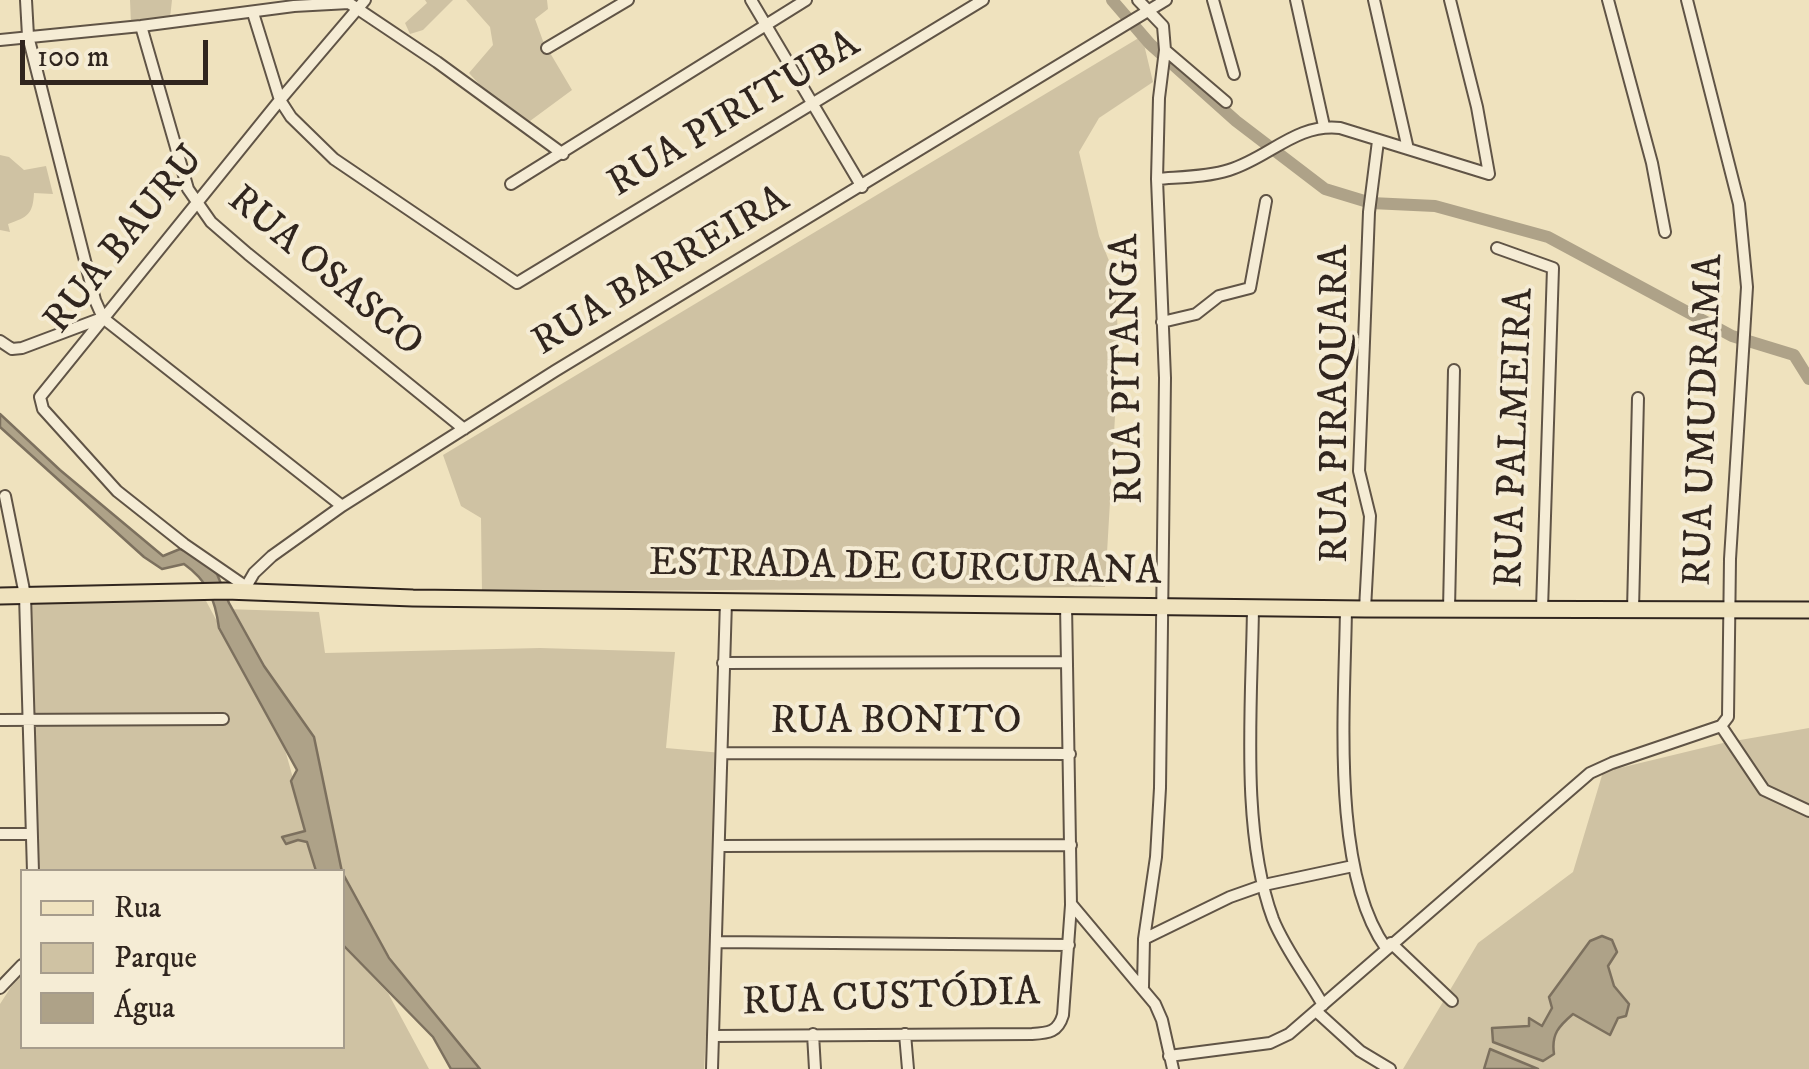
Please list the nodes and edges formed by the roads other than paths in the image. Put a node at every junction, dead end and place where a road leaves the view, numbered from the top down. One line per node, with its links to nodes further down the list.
1 (26, 0): 19 (street)
2 (628, 0): 21 (street)
3 (751, 0): 17 (street)
4 (806, 0): 17 (street)
5 (983, 0): 26 (street, RUA PIRITUBA)
6 (1138, 0): 16 (street)
7 (1166, 0): 16 (street)
8 (1214, 0): 23 (street)
9 (1296, 0): 27 (street)
10 (1374, 0): 29 (street)
11 (1450, 0): 29 (street)
12 (1608, 0): 36 (street)
13 (1688, 0): 57 (street, RUA UMUDRAMA)
14 (362, 4): 15 (street); 24 (street, RUA BAURU); 30 (street)
15 (253, 14): 18 (street); 24 (street)
16 (1147, 14): 22 (street); 33 (street, RUA BARREIRA)
17 (765, 24): 26 (street); 30 (street)
18 (141, 26): 19 (street); 35 (street, RUA OSASCO)
19 (28, 36): 20 (street); 38 (street)
20 (0, 40)
21 (547, 48)
22 (1165, 50): 25 (street); 31 (street, RUA PITANGA)
23 (1234, 74)
24 (280, 100): 26 (street, RUA PIRITUBA); 35 (street, RUA BAURU)
25 (1226, 102)
26 (814, 103): 33 (street)
27 (1324, 126): 28 (street); 31 (street)
28 (1378, 140): 29 (street); 54 (street, RUA PIRAQUARA)
29 (1408, 149)
30 (563, 154): 32 (street)
31 (1157, 179): 39 (street, RUA PITANGA)
32 (510, 184)
33 (862, 186): 43 (street, RUA BARREIRA)
34 (1266, 201): 39 (street, RUA PIRAQUARA)
35 (196, 204): 38 (street, RUA BAURU); 43 (street, RUA OSASCO)
36 (1664, 232)
37 (1497, 248): 56 (street, RUA PALMEIRA)
38 (103, 318): 40 (street); 45 (street); 46 (street, RUA BAURU)
39 (1162, 322): 51 (street, RUA PITANGA)
40 (0, 341)
41 (1454, 370): 55 (street)
42 (1638, 398): 58 (street)
43 (464, 429): 45 (street, RUA BARREIRA)
44 (4, 496): 47 (street)
45 (342, 506): 46 (street, RUA BARREIRA)
46 (238, 590): 47 (main road, ESTRADA DE CURCURANA); 49 (main road, ESTRADA DE CURCURANA)
47 (25, 595): 48 (main road, ESTRADA DE CURCURANA); 64 (street)
48 (0, 596)
49 (726, 601): 50 (main road, ESTRADA DE CURCURANA); 61 (street)
50 (1066, 604): 51 (main road, ESTRADA DE CURCURANA); 60 (street)
51 (1162, 606): 52 (main road, ESTRADA DE CURCURANA); 77 (street, RUA PITANGA)
52 (1254, 607): 53 (main road, ESTRADA DE CURCURANA); 75 (street)
53 (1346, 608): 54 (main road, ESTRADA DE CURCURANA); 73 (street)
54 (1365, 608): 55 (main road, ESTRADA DE CURCURANA)
55 (1450, 608): 56 (main road, ESTRADA DE CURCURANA)
56 (1542, 608): 58 (main road, ESTRADA DE CURCURANA)
57 (1729, 608): 58 (main road, ESTRADA DE CURCURANA); 59 (main road, ESTRADA DE CURCURANA); 65 (street, RUA UMUDRAMA)
58 (1633, 610)
59 (1809, 610)
60 (1066, 662): 61 (street); 67 (street)
61 (723, 663): 66 (street)
62 (223, 719): 64 (street)
63 (0, 720): 64 (street)
64 (30, 720): 70 (street)
65 (1721, 726): 68 (street); 80 (street)
66 (722, 753): 67 (street, RUA BONITO); 71 (street)
67 (1070, 754): 72 (street)
68 (1809, 812)
69 (0, 834): 70 (street)
70 (32, 834): 74 (street)
71 (720, 846): 72 (street); 78 (street)
72 (1071, 846): 76 (street)
73 (1352, 866): 75 (street); 80 (street)
74 (32, 869)
75 (1264, 885): 77 (street); 85 (street)
76 (1072, 905): 79 (street); 82 (street)
77 (1144, 939): 82 (street, RUA PITANGA)
78 (716, 942): 79 (street); 88 (street)
79 (1068, 945): 87 (street, RUA CUSTÓDIA)
80 (1388, 946): 84 (street); 85 (street)
81 (20, 967): 83 (street)
82 (1143, 987): 89 (street)
83 (0, 988)
84 (1452, 1001)
85 (1320, 1008): 89 (street); 94 (street)
86 (813, 1034): 87 (street, RUA CUSTÓDIA); 88 (street, RUA CUSTÓDIA); 91 (street)
87 (906, 1034): 92 (street)
88 (713, 1036): 90 (street)
89 (1169, 1056): 93 (street)
90 (712, 1069)
91 (815, 1069)
92 (908, 1069)
93 (1173, 1069)
94 (1390, 1069)

